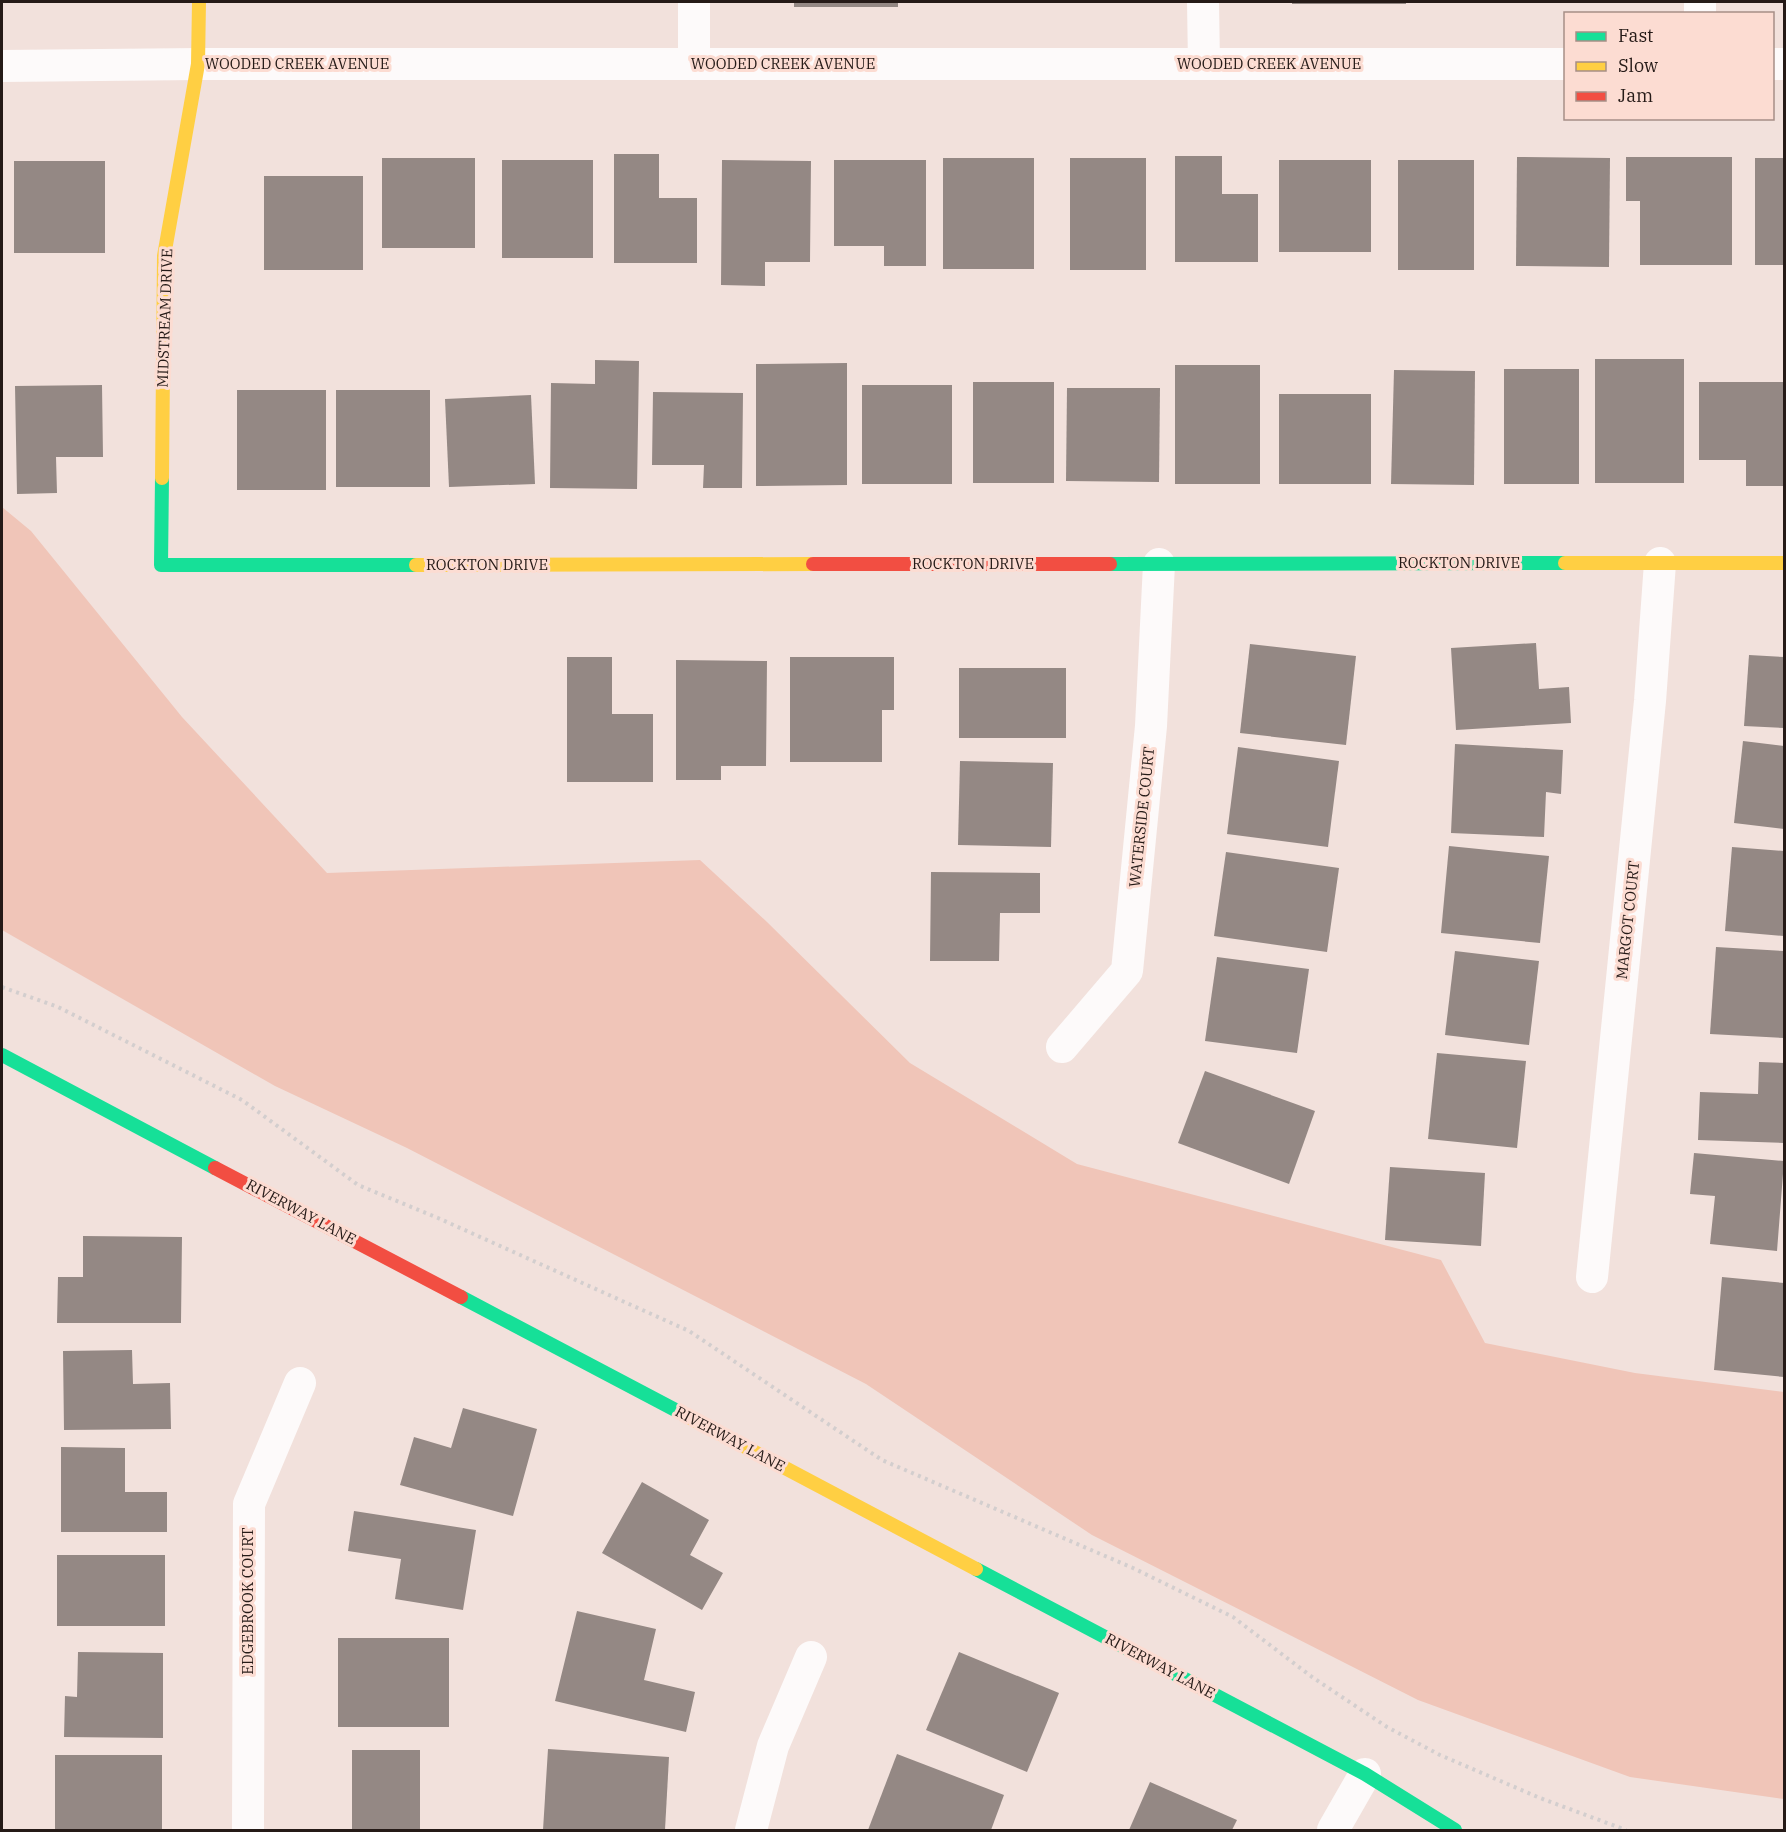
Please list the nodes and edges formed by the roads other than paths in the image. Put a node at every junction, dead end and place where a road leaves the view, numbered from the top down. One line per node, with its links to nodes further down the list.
1 (199, 2): 4 (street, MIDSTREAM DRIVE)
2 (694, 2): 5 (street)
3 (1203, 2): 6 (street)
4 (198, 64): 5 (street, WOODED CREEK AVENUE); 8 (street, WOODED CREEK AVENUE); 12 (street, MIDSTREAM DRIVE)
5 (694, 64): 6 (street, WOODED CREEK AVENUE)
6 (1204, 64): 7 (street, WOODED CREEK AVENUE)
7 (1564, 64)
8 (2, 66)
9 (1660, 563): 10 (street, ROCKTON DRIVE); 11 (street, ROCKTON DRIVE); 15 (street, MARGOT COURT)
10 (1785, 563)
11 (1159, 564): 12 (street, ROCKTON DRIVE); 13 (street, WATERSIDE COURT)
12 (161, 565)
13 (1062, 1047)
14 (2, 1054): 18 (street, RIVERWAY LANE)
15 (1592, 1277)
16 (300, 1383): 19 (street, EDGEBROOK COURT)
17 (811, 1657): 20 (street)
18 (1365, 1774): 21 (street); 22 (street, RIVERWAY LANE)
19 (248, 1830)
20 (751, 1830)
21 (1333, 1830)
22 (1455, 1830)

